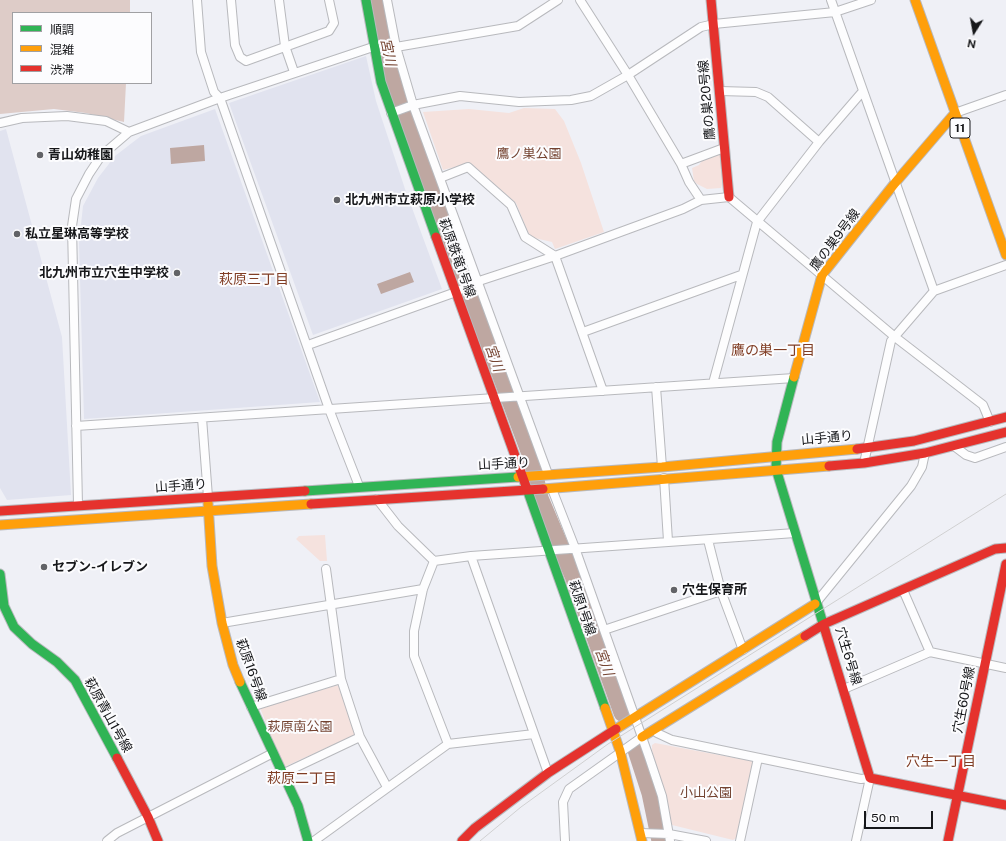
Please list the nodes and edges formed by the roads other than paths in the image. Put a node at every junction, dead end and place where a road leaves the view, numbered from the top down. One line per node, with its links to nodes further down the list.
1 (197, 0): 23 (street)
2 (231, 0): 15 (street)
3 (279, 0): 15 (street)
4 (329, 0): 15 (street)
5 (366, 0): 16 (street, 萩原鉄竜1号線)
6 (387, 0): 17 (street)
7 (558, 0): 17 (street)
8 (580, 0): 19 (street)
9 (711, 0): 14 (street, 鷹の巣20号線)
10 (831, 0): 13 (street)
11 (870, 0): 13 (street)
12 (915, 0): 25 (street, 11)
13 (835, 12): 14 (street); 21 (street)
14 (714, 24): 19 (street); 20 (street, 鷹の巣20号線)
15 (285, 46): 18 (street)
16 (376, 46): 18 (street); 24 (street, 萩原鉄竜1号線)
17 (396, 46): 24 (street)
18 (294, 72): 23 (street)
19 (628, 75): 24 (street); 30 (street)
20 (720, 91): 28 (street); 29 (street, 鷹の巣20号線)
21 (863, 91): 28 (street); 32 (street)
22 (1006, 95): 25 (street)
23 (220, 98): 27 (street); 46 (street)
24 (402, 109): 31 (street); 42 (street, 萩原鉄竜1号線)
25 (955, 113): 32 (street, 鷹の巣9号線); 36 (street, 11)
26 (0, 123): 27 (street)
27 (129, 132): 57 (street)
28 (819, 142): 35 (street)
29 (724, 148): 30 (street); 33 (street, 鷹の巣20号線)
30 (681, 164): 34 (street)
31 (440, 178): 37 (street); 41 (street)
32 (895, 183): 40 (street, 鷹の巣9号線); 43 (street)
33 (729, 197): 34 (street); 35 (street)
34 (701, 200): 37 (street)
35 (757, 222): 39 (street); 40 (street)
36 (1006, 255)
37 (555, 256): 41 (street); 44 (street)
38 (1006, 265): 43 (street)
39 (741, 275): 44 (street); 48 (street)
40 (822, 275): 45 (street); 47 (street, 鷹の巣9号線)
41 (476, 282): 42 (street); 51 (street)
42 (458, 290): 46 (street); 52 (street, 萩原鉄竜1号線)
43 (934, 291): 45 (street)
44 (583, 332): 50 (street)
45 (895, 337): 56 (street); 61 (street)
46 (308, 345): 53 (street)
47 (794, 378): 48 (street); 63 (street, 鷹の巣9号線)
48 (713, 383): 49 (street)
49 (656, 387): 50 (street); 65 (street)
50 (603, 391): 51 (street)
51 (517, 396): 52 (street); 67 (street)
52 (499, 398): 53 (street); 68 (street, 萩原鉄竜1号線)
53 (329, 409): 55 (street); 70 (street)
54 (1006, 417): 56 (street, 山手通り)
55 (202, 418): 57 (street); 73 (street)
56 (990, 422): 61 (street, 山手通り)
57 (76, 426): 75 (street)
58 (1006, 432): 59 (street, 山手通り)
59 (954, 446): 60 (street); 62 (street, 山手通り)
60 (1006, 447)
61 (866, 448): 63 (street, 山手通り); 64 (street)
62 (926, 453): 64 (street, 山手通り); 94 (street)
63 (775, 456): 65 (street, 山手通り); 66 (street, 穴生6号線)
64 (864, 463): 66 (street, 山手通り)
65 (662, 467): 67 (street, 山手通り)
66 (776, 469): 69 (street, 山手通り); 79 (street, 穴生6号線)
67 (545, 474): 68 (street, 山手通り)
68 (524, 476): 70 (street, 山手通り); 72 (street, 萩原1号線)
69 (664, 478): 71 (street, 山手通り); 81 (street)
70 (358, 486): 73 (street, 山手通り)
71 (550, 489): 72 (street, 山手通り); 83 (street)
72 (530, 491): 74 (street, 山手通り); 84 (street, 萩原1号線)
73 (208, 498): 75 (street, 山手通り); 76 (street, 萩原16号線)
74 (377, 499): 76 (street, 山手通り); 86 (street)
75 (78, 505): 77 (street, 山手通り)
76 (207, 510): 78 (street, 山手通り); 95 (street, 萩原16号線)
77 (0, 511)
78 (0, 525)
79 (795, 533): 80 (street); 94 (street, 穴生6号線)
80 (708, 540): 81 (street); 92 (street)
81 (668, 541): 83 (street)
82 (1006, 548): 91 (street)
83 (572, 549): 84 (street); 97 (street)
84 (552, 551): 85 (street); 107 (street, 萩原1号線)
85 (472, 556): 86 (street); 108 (street)
86 (434, 560): 90 (street)
87 (1006, 564): 100 (street, 穴生60号線)
88 (326, 569): 93 (street)
89 (0, 574): 121 (street, 萩原青山1号線)
90 (423, 589): 93 (street); 111 (street)
91 (903, 590): 96 (street); 99 (street)
92 (720, 591): 97 (street); 98 (street)
93 (331, 604): 95 (street); 102 (street)
94 (816, 604): 96 (street, 穴生6号線); 98 (street)
95 (222, 623): 104 (street, 萩原16号線)
96 (824, 624): 103 (street, 穴生6号線); 106 (street)
97 (604, 630): 105 (street)
98 (743, 650): 105 (street)
99 (930, 652): 100 (street); 103 (street)
100 (984, 663): 101 (street); 119 (street, 穴生60号線)
101 (1006, 668)
102 (341, 679): 104 (street); 109 (street)
103 (844, 689): 117 (street, 穴生6号線)
104 (251, 707): 113 (street, 萩原16号線)
105 (634, 717): 107 (street); 110 (street)
106 (655, 729): 110 (street); 114 (street)
107 (612, 731): 112 (street, 萩原1号線); 116 (street)
108 (534, 734): 111 (street); 116 (street)
109 (360, 737): 115 (street); 118 (street)
110 (642, 737): 112 (street); 123 (street)
111 (448, 744): 118 (street)
112 (620, 751): 122 (street, 萩原1号線); 129 (street)
113 (273, 753): 115 (street, 萩原16号線); 121 (street)
114 (758, 758): 117 (street); 131 (street)
115 (284, 773): 126 (street, 萩原16号線)
116 (548, 773): 128 (street)
117 (870, 778): 119 (street); 132 (street)
118 (387, 787): 127 (street)
119 (958, 794): 120 (street); 133 (street, 穴生60号線)
120 (1006, 805)
121 (148, 817): 124 (street); 125 (street, 萩原青山1号線)
122 (642, 837): 123 (street)
123 (669, 837): 130 (street)
124 (108, 841)
125 (158, 841)
126 (308, 841)
127 (314, 841)
128 (462, 841)
129 (565, 841)
130 (706, 841)
131 (740, 841)
132 (856, 841)
133 (948, 841)

